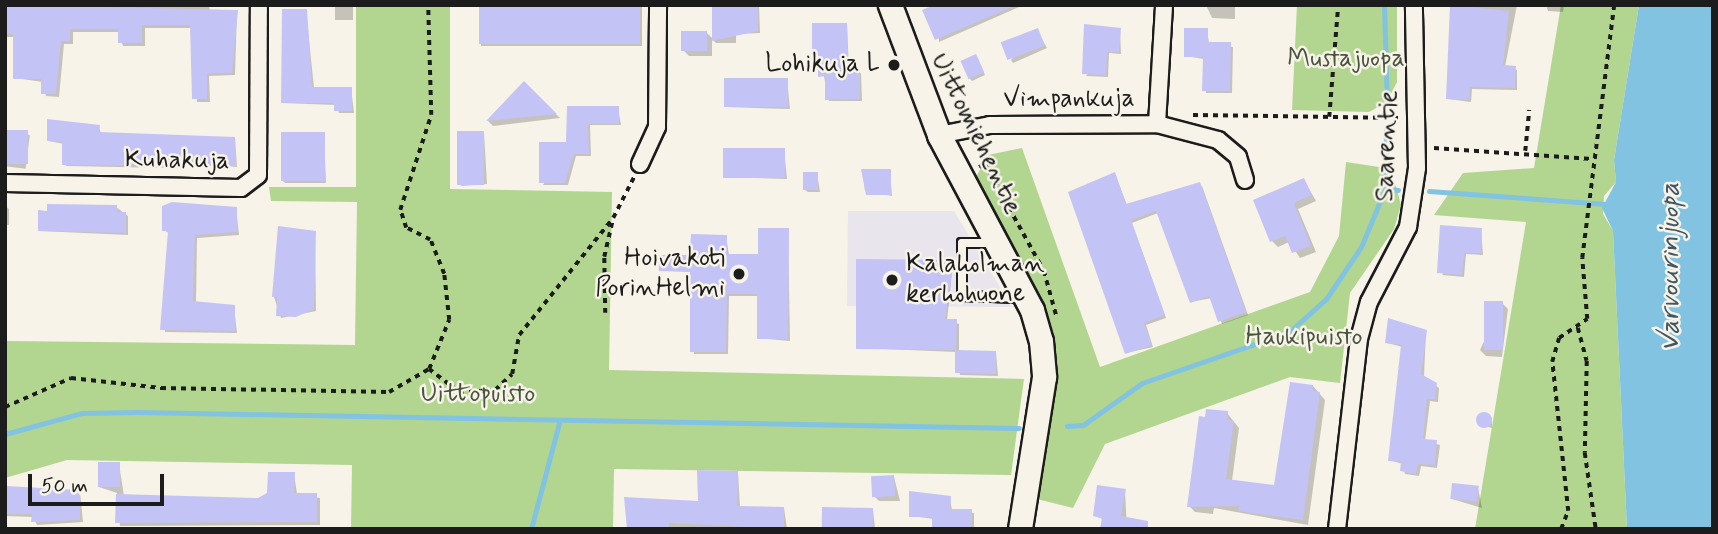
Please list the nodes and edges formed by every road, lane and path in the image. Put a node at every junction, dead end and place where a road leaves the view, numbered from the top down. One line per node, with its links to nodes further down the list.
1 (258, 5): 19 (street, Kuhakuja)
2 (428, 5): 25 (path)
3 (658, 5): 17 (street)
4 (890, 5): 13 (street, Uittomiehentie)
5 (1164, 5): 12 (street)
6 (1338, 5): 10 (path)
7 (1414, 5): 11 (street, Saarentie)
8 (1614, 5): 16 (path)
9 (1529, 110): 15 (path)
10 (1329, 117): 11 (path); 12 (path)
11 (1417, 118): 14 (street, Saarentie)
12 (1157, 124): 13 (street, Vimpankuja); 18 (street, Vimpankuja)
13 (939, 135): 21 (street, Uittomiehentie)
14 (1417, 151): 15 (path); 28 (street, Saarentie)
15 (1525, 151): 16 (path)
16 (1592, 159): 24 (path)
17 (640, 164): 20 (path)
18 (1245, 180)
19 (5, 183)
20 (613, 218): 23 (path); 25 (path)
21 (996, 243): 22 (street, Uittomiehentie); 22 (lane)
22 (1026, 298): 27 (street, Uittomiehentie)
23 (605, 313)
24 (1578, 328): 29 (path); 30 (path)
25 (429, 369): 26 (path)
26 (5, 407)
27 (1020, 529)
28 (1337, 529)
29 (1561, 529)
30 (1596, 529)

